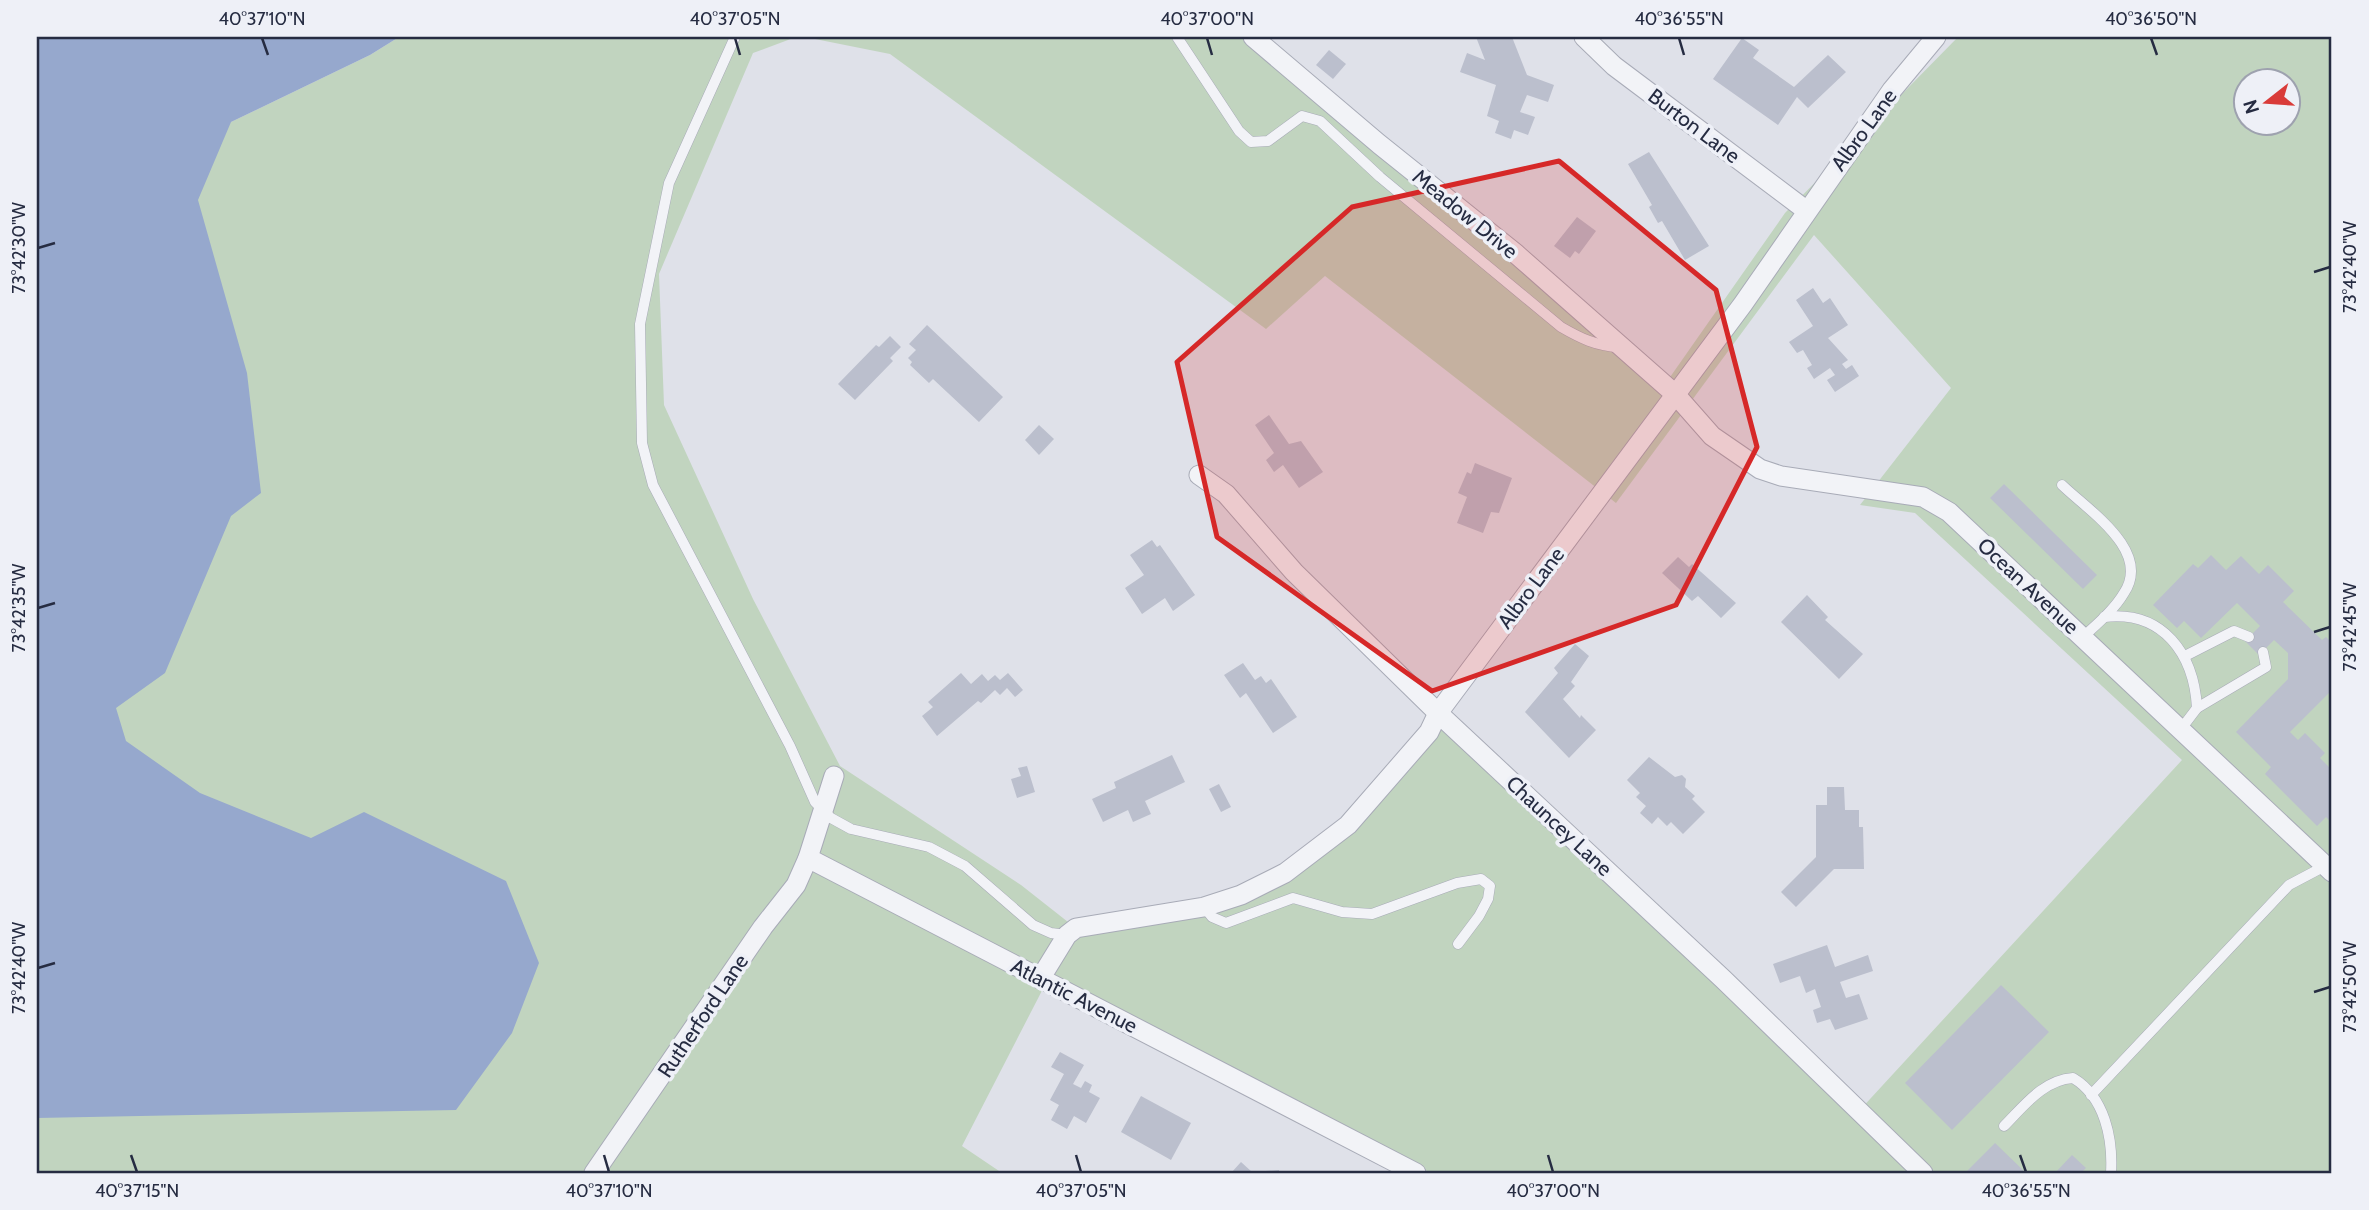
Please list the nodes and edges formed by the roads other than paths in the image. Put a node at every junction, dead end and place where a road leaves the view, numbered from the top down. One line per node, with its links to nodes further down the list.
1 (735, 37): 20 (lane)
2 (1177, 37): 7 (lane)
3 (1253, 37): 7 (street, Meadow Drive)
4 (1584, 37): 6 (street, Burton Lane)
5 (1936, 37): 6 (street, Albro Lane)
6 (1807, 211): 8 (street, Albro Lane)
7 (1620, 347): 8 (street, Meadow Drive)
8 (1675, 394): 12 (street, Ocean Avenue); 17 (street, Albro Lane)
9 (1199, 475): 17 (street, Chauncey Lane)
10 (2062, 485): 11 (lane)
11 (2104, 617): 12 (lane); 15 (lane)
12 (2084, 637): 18 (street, Ocean Avenue)
13 (2249, 637): 15 (lane)
14 (2263, 652): 16 (lane)
15 (2185, 656): 16 (lane)
16 (2197, 708): 18 (lane)
17 (1438, 713): 23 (street, Albro Lane); 31 (street, Chauncey Lane)
18 (2181, 729): 22 (street, Ocean Avenue)
19 (834, 776): 20 (street)
20 (823, 810): 21 (street); 24 (lane)
21 (808, 858): 26 (street, Atlantic Avenue); 29 (street, Rutherford Lane)
22 (2329, 869): 27 (lane)
23 (1204, 907): 24 (street, Albro Lane); 25 (lane)
24 (1067, 935): 26 (street)
25 (1458, 944)
26 (1040, 979): 30 (street, Atlantic Avenue)
27 (2091, 1095): 28 (lane); 32 (lane)
28 (2004, 1125)
29 (594, 1173)
30 (1416, 1173)
31 (1923, 1173)
32 (2112, 1173)

